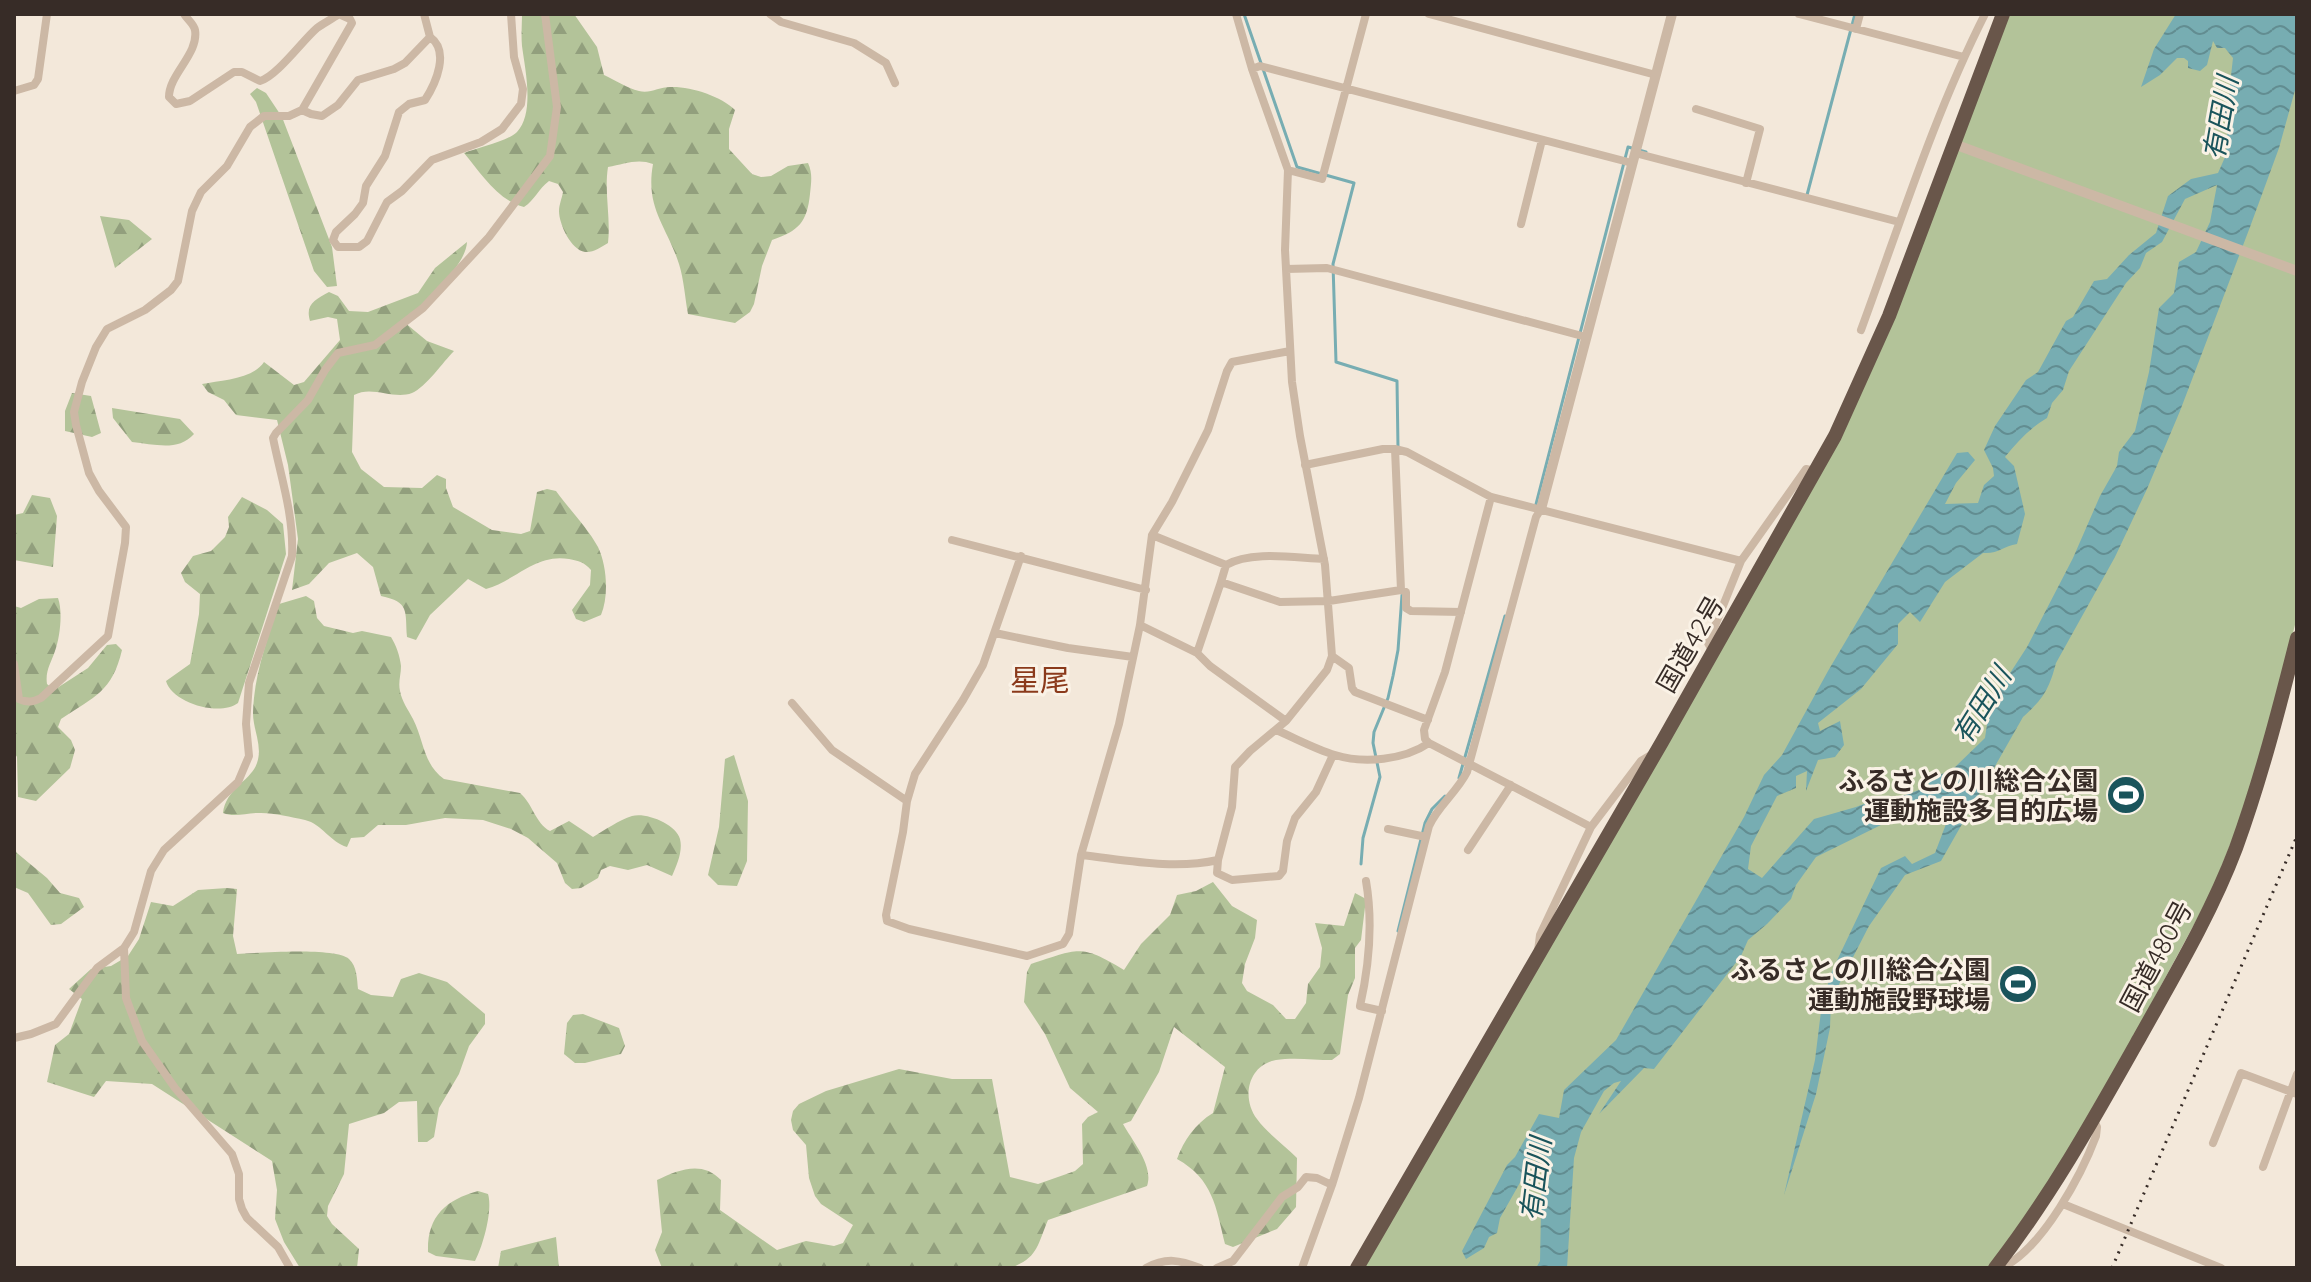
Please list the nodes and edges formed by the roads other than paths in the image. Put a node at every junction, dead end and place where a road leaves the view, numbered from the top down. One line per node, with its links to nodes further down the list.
1 (47, 14): 22 (street)
2 (184, 14): 24 (street)
3 (424, 14): 16 (street)
4 (511, 14): 16 (street)
5 (545, 14): 78 (street)
6 (770, 14): 20 (street)
7 (1236, 14): 18 (street)
8 (1366, 14): 21 (street)
9 (1429, 14): 19 (street)
10 (1672, 14): 19 (street)
11 (1799, 14): 15 (street)
12 (1860, 14): 15 (street)
13 (1985, 14): 17 (street)
14 (2003, 14): 26 (highway, 国道42号)
15 (1856, 29): 17 (street)
16 (430, 37): 24 (street)
17 (1964, 57): 30 (street)
18 (1252, 69): 21 (street); 28 (street)
19 (1656, 75): 27 (street)
20 (895, 83)
21 (1348, 88): 25 (street); 28 (street)
22 (14, 91)
23 (1696, 109): 29 (street)
24 (302, 110): 60 (street)
25 (1542, 140): 27 (street); 31 (street)
26 (1959, 146): 33 (street); 39 (highway, 国道42号)
27 (1634, 158): 29 (street); 35 (street)
28 (1288, 170): 32 (street)
29 (1746, 183): 30 (street)
30 (1899, 222): 34 (street)
31 (1521, 224)
32 (1286, 269): 35 (street); 36 (street)
33 (2297, 271)
34 (1861, 330)
35 (1586, 337): 41 (street)
36 (1290, 351): 38 (street); 42 (street)
37 (1395, 449): 38 (street); 40 (street); 50 (street)
38 (1305, 465): 45 (street)
39 (1816, 471): 46 (street); 56 (highway, 国道42号)
40 (1491, 497): 41 (street); 52 (street)
41 (1541, 509): 46 (street); 68 (street)
42 (1152, 535): 47 (street); 49 (street)
43 (952, 540): 44 (street)
44 (1021, 556): 49 (street); 54 (street)
45 (1324, 559): 47 (street); 51 (street)
46 (1741, 561): 56 (street)
47 (1226, 565): 48 (street)
48 (1221, 582): 51 (street); 57 (street)
49 (1146, 590): 53 (street)
50 (1401, 590): 51 (street); 52 (street)
51 (1329, 601): 58 (street)
52 (1461, 612): 62 (street)
53 (1140, 625): 57 (street); 59 (street)
54 (995, 633): 59 (street); 70 (street)
55 (2297, 638): 84 (highway, 国道480号)
56 (1713, 652): 67 (highway, 国道42号)
57 (1197, 653): 63 (street)
58 (1332, 656): 62 (street); 63 (street)
59 (1133, 657): 75 (street)
60 (14, 664)
61 (792, 703): 70 (street)
62 (1428, 720): 65 (street)
63 (1286, 721): 64 (street)
64 (1276, 730): 66 (street); 76 (street)
65 (1429, 743): 66 (street); 68 (street)
66 (1333, 755): 76 (street)
67 (1654, 755): 71 (street); 79 (highway, 国道42号)
68 (1469, 764): 69 (street); 73 (street)
69 (1511, 785): 71 (street); 74 (street)
70 (907, 801): 75 (street)
71 (1591, 827): 79 (street)
72 (1388, 829): 73 (street)
73 (1426, 837): 80 (street)
74 (1468, 850)
75 (1081, 855): 76 (street)
76 (1218, 860)
77 (1366, 881): 80 (street)
78 (124, 948): 81 (street); 90 (street)
79 (1539, 956): 95 (highway, 国道42号)
80 (1382, 1011): 87 (street)
81 (14, 1038)
82 (2297, 1074): 83 (street)
83 (2294, 1093): 85 (street); 86 (street)
84 (2094, 1120): 88 (street); 89 (highway, 国道480号)
85 (2213, 1143)
86 (2263, 1167)
87 (1332, 1185): 93 (street); 94 (street)
88 (2063, 1204): 89 (street); 96 (street)
89 (1997, 1266)
90 (290, 1268)
91 (1146, 1268): 92 (street)
92 (1200, 1268)
93 (1217, 1268)
94 (1302, 1268)
95 (1357, 1268)
96 (2221, 1268)

